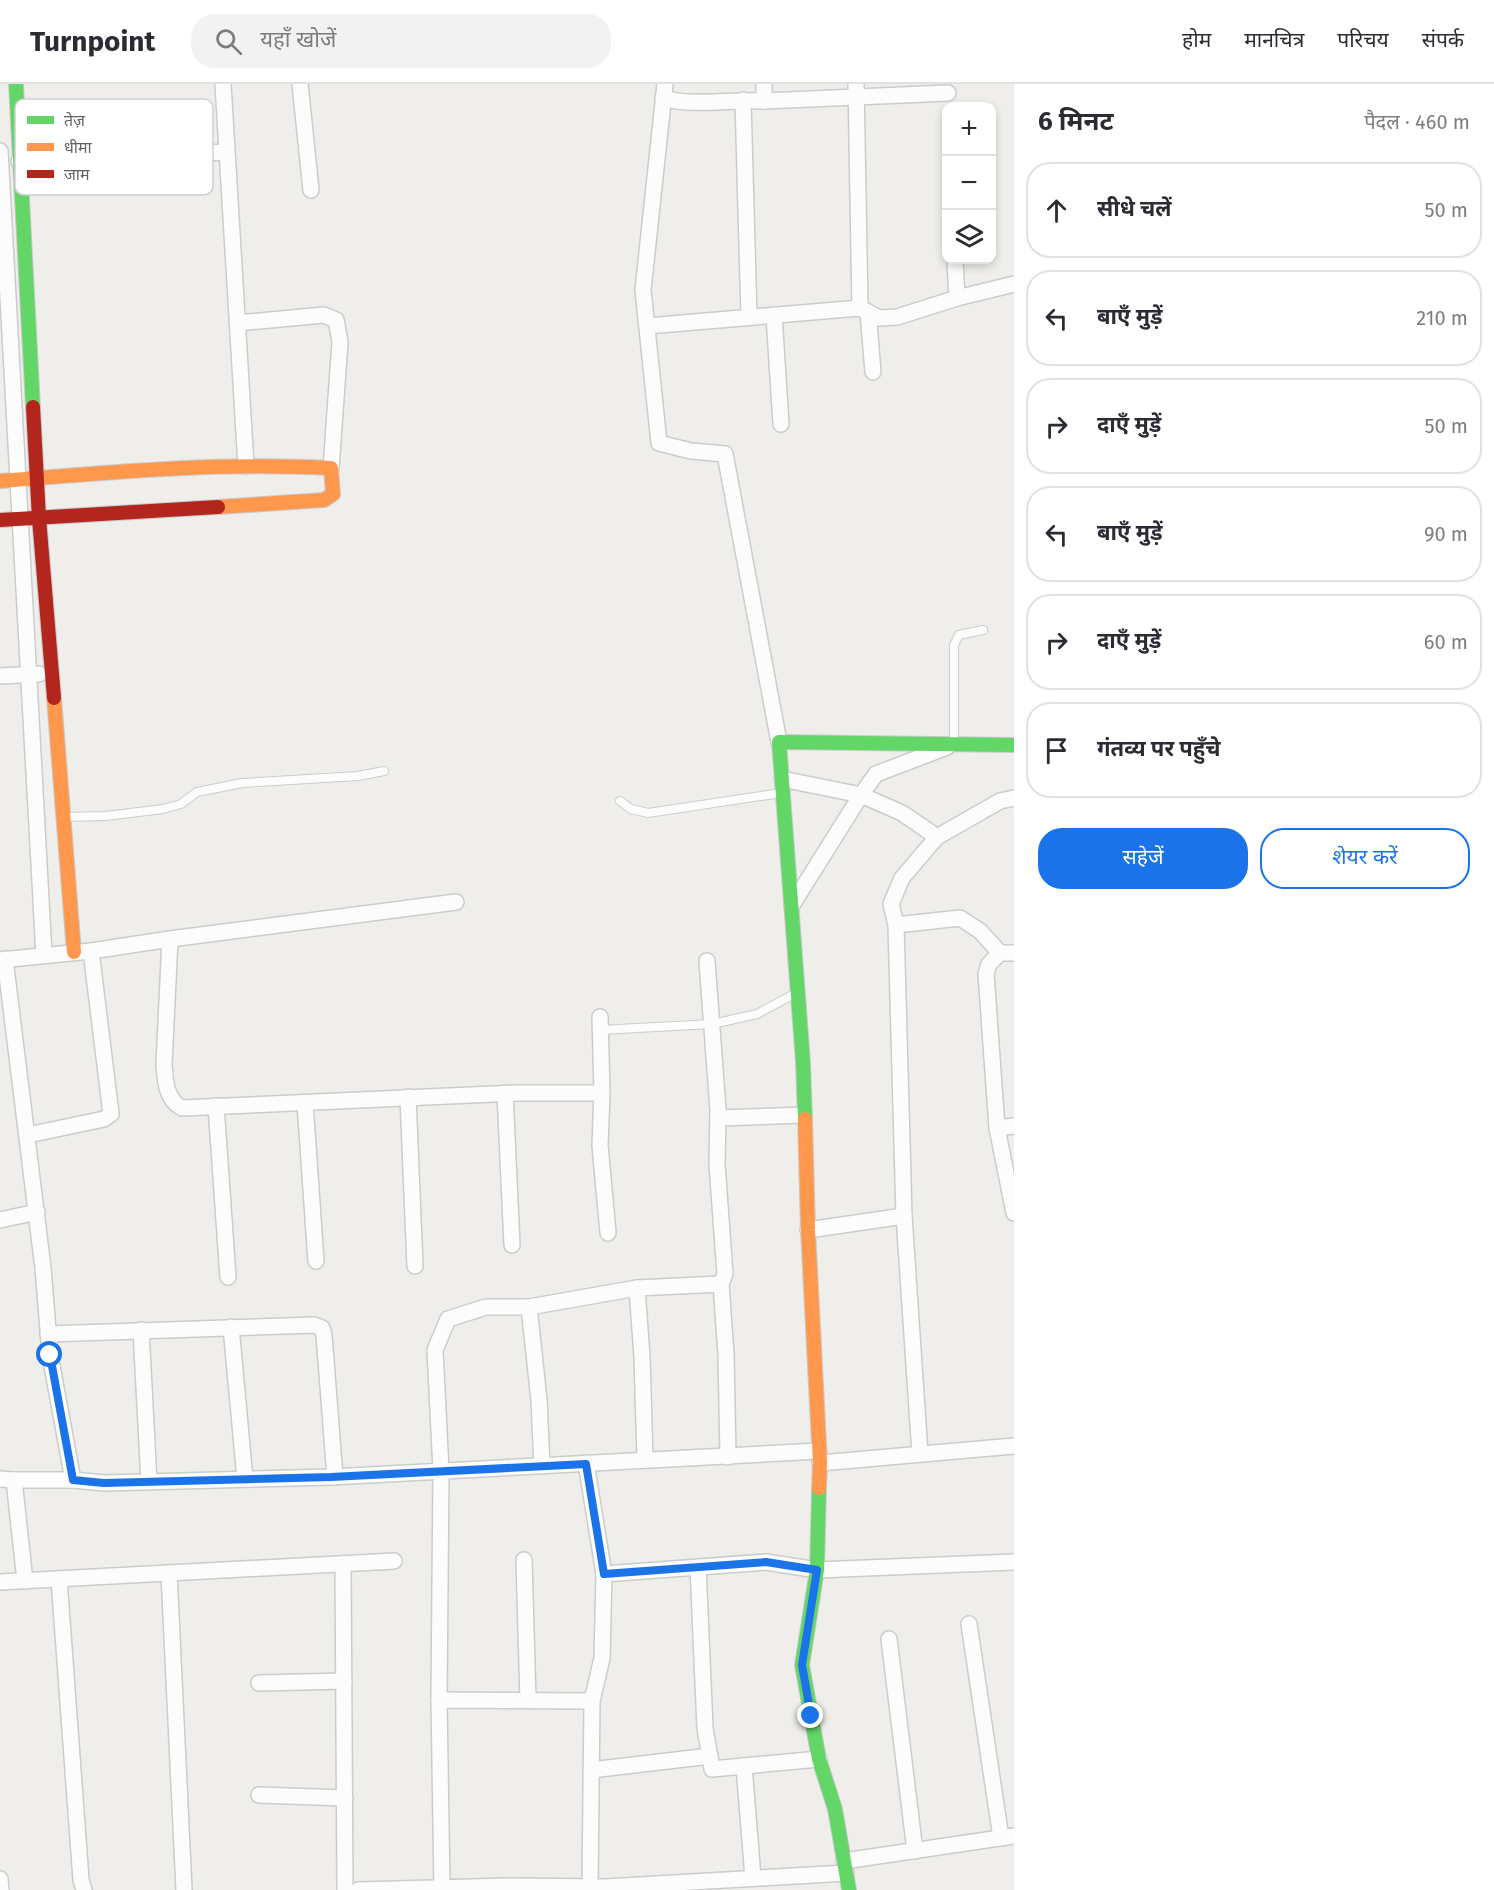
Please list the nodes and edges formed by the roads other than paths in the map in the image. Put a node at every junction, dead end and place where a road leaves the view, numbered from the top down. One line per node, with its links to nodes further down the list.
1 (16, 84): 8 (street)
2 (223, 84): 12 (street)
3 (300, 84): 14 (street)
4 (764, 84): 10 (street)
5 (857, 90): 7 (street); 10 (street); 19 (street)
6 (664, 91): 9 (street); 23 (street)
7 (948, 94)
8 (17, 99)
9 (743, 100): 10 (street); 21 (street)
10 (764, 101)
11 (0, 151): 24 (street)
12 (226, 152): 13 (street); 22 (street)
13 (213, 153)
14 (311, 190)
15 (21, 195): 29 (street)
16 (955, 264): 18 (street)
17 (1014, 284): 18 (street)
18 (957, 298): 19 (street)
19 (864, 310): 20 (street); 25 (street)
20 (774, 315): 21 (street); 26 (street)
21 (749, 317): 23 (street)
22 (237, 323): 27 (street); 28 (street)
23 (647, 326): 39 (street)
24 (5, 334): 30 (street)
25 (873, 372)
26 (781, 424)
27 (246, 466): 28 (street); 29 (street)
28 (332, 468): 32 (street)
29 (37, 478): 30 (street); 32 (street)
30 (19, 479): 31 (street); 33 (street)
31 (0, 481)
32 (39, 518): 33 (street); 36 (street)
33 (21, 519): 34 (street); 37 (street)
34 (0, 520)
35 (983, 630): 40 (lane)
36 (51, 673): 37 (street); 47 (street)
37 (30, 675): 38 (street); 56 (street)
38 (0, 676)
39 (779, 742): 40 (street); 43 (street)
40 (954, 745): 41 (street); 44 (street)
41 (1014, 745)
42 (384, 771): 47 (lane)
43 (782, 786): 44 (street); 46 (lane); 50 (street)
44 (861, 795): 48 (street); 50 (street)
45 (1014, 798): 48 (street)
46 (620, 801)
47 (63, 817): 54 (street)
48 (937, 837): 51 (street)
49 (456, 902): 52 (street)
50 (792, 905): 59 (street)
51 (896, 925): 55 (street); 74 (street)
52 (170, 939): 53 (street); 66 (street)
53 (91, 951): 54 (street); 71 (street)
54 (74, 952): 56 (street)
55 (1007, 953): 70 (street)
56 (44, 955): 57 (street)
57 (2, 959): 71 (street)
58 (707, 960): 61 (street)
59 (798, 992): 61 (lane); 67 (street)
60 (600, 1024): 61 (lane); 63 (street)
61 (712, 1024): 68 (street)
62 (505, 1093): 63 (street); 64 (street); 78 (street)
63 (602, 1093): 77 (street)
64 (408, 1097): 65 (street); 80 (street)
65 (304, 1103): 66 (street); 79 (street)
66 (216, 1106): 81 (street)
67 (804, 1115): 68 (street); 76 (street)
68 (718, 1118): 82 (street)
69 (1014, 1126): 70 (street)
70 (997, 1128): 73 (street)
71 (28, 1136): 72 (street)
72 (37, 1212): 75 (street); 87 (street)
73 (1014, 1214)
74 (904, 1216): 76 (street); 89 (street)
75 (0, 1220)
76 (808, 1230): 91 (street)
77 (608, 1233)
78 (512, 1245)
79 (316, 1261)
80 (415, 1266)
81 (228, 1277)
82 (721, 1284): 83 (street); 90 (street)
83 (637, 1288): 84 (street); 92 (street)
84 (529, 1307): 94 (street); 95 (street)
85 (231, 1327): 86 (street); 96 (street); 98 (street)
86 (141, 1330): 87 (street); 100 (street)
87 (48, 1335): 99 (street)
88 (1014, 1446): 89 (street)
89 (920, 1454): 91 (street)
90 (728, 1457): 91 (street); 92 (street)
91 (820, 1457): 106 (street)
92 (645, 1460): 93 (street)
93 (586, 1464): 94 (street); 108 (street)
94 (542, 1466): 95 (street)
95 (441, 1471): 96 (street); 116 (street)
96 (335, 1477): 98 (street)
97 (7, 1479): 99 (street); 110 (street)
98 (245, 1479): 100 (street)
99 (73, 1480): 100 (street)
100 (149, 1482)
101 (524, 1560): 117 (street)
102 (394, 1561): 104 (street)
103 (1014, 1562): 106 (street)
104 (344, 1564): 107 (street); 114 (street)
105 (698, 1567): 106 (street); 108 (street); 119 (street)
106 (817, 1570): 120 (street)
107 (170, 1573): 109 (street); 137 (street)
108 (604, 1574): 118 (street)
109 (59, 1579): 110 (street); 136 (street)
110 (25, 1581): 111 (street)
111 (0, 1582)
112 (969, 1624): 125 (street)
113 (889, 1639): 126 (street)
114 (345, 1682): 115 (street); 124 (street)
115 (259, 1683)
116 (439, 1700): 117 (street); 131 (street)
117 (528, 1700): 118 (street)
118 (592, 1701): 122 (street)
119 (710, 1756): 121 (street); 122 (street)
120 (819, 1759): 121 (street); 127 (street)
121 (744, 1766): 128 (street)
122 (591, 1770): 133 (street)
123 (259, 1795): 124 (street)
124 (345, 1798): 138 (street)
125 (1008, 1837): 126 (street)
126 (915, 1851): 127 (street)
127 (845, 1867): 128 (street); 140 (street)
128 (753, 1878): 130 (street)
129 (0, 1879): 135 (street)
130 (695, 1886): 133 (street)
131 (442, 1888): 132 (street); 134 (street)
132 (509, 1888): 133 (street)
133 (600, 1888)
134 (421, 1889): 139 (street)
135 (2, 1890)
136 (84, 1890)
137 (184, 1890)
138 (345, 1890)
139 (358, 1890)
140 (849, 1890)

